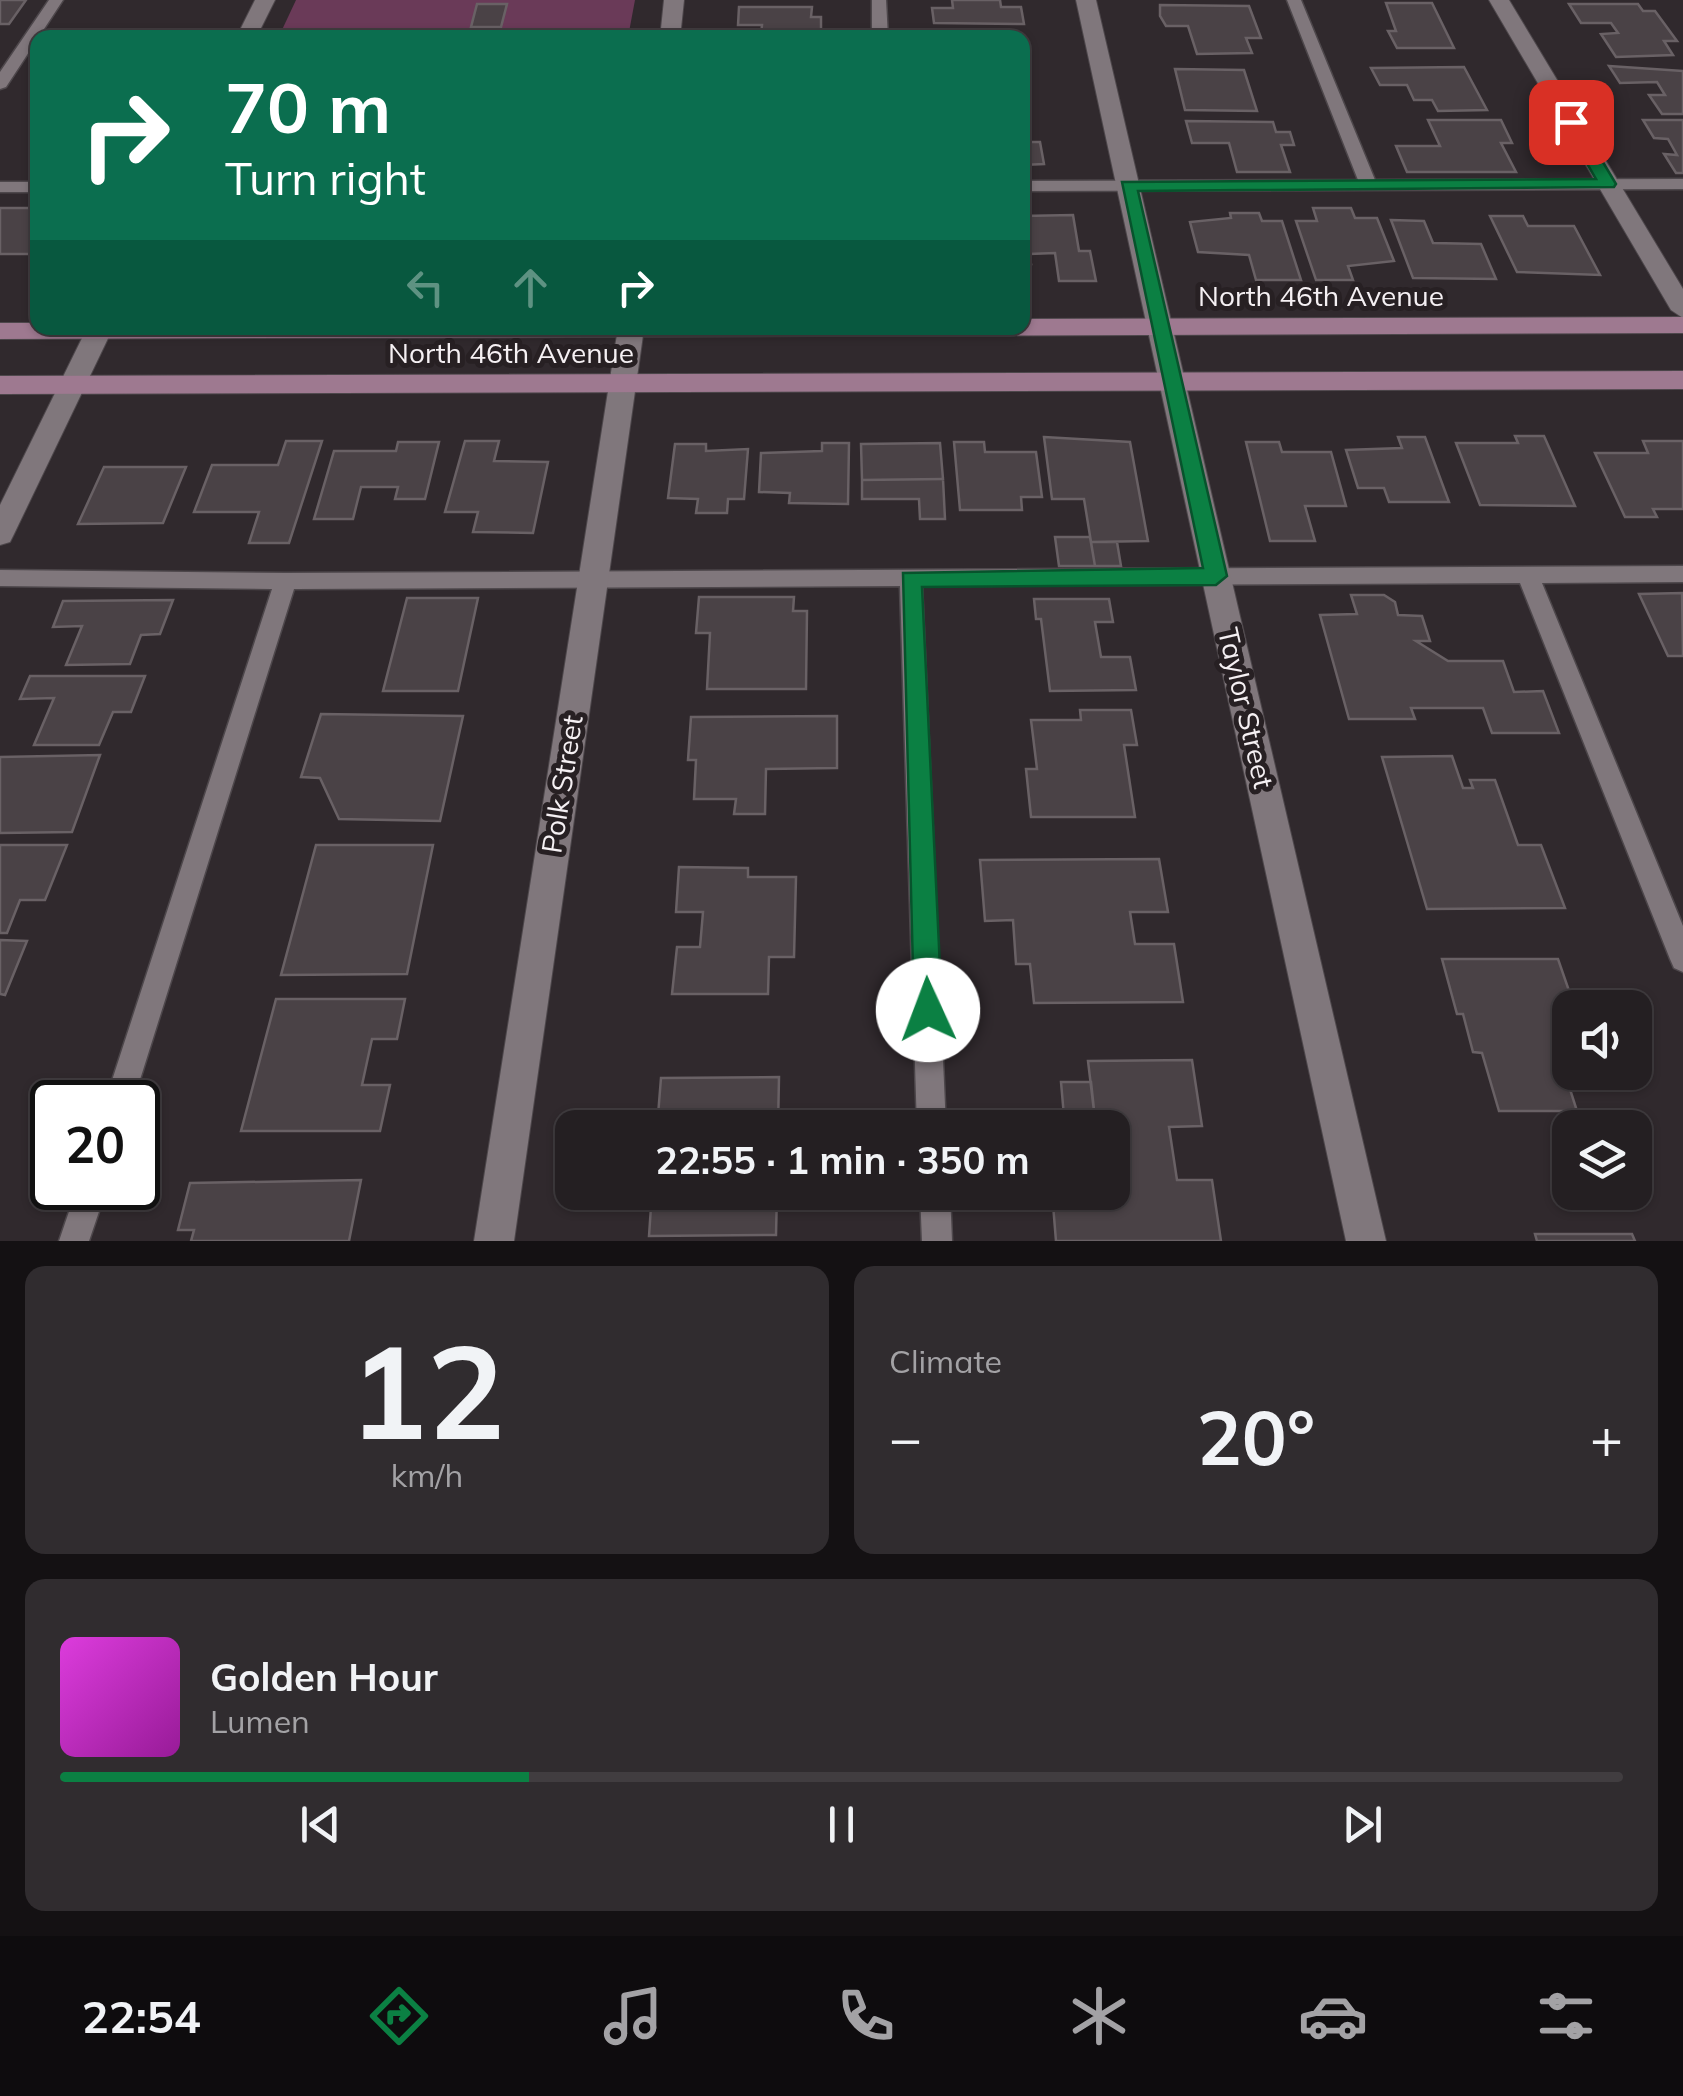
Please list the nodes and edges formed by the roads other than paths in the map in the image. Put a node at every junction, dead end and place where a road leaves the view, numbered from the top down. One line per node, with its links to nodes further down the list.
1 (56, 0): 8 (lane)
2 (265, 0): 9 (street)
3 (674, 0): 10 (street)
4 (879, 0): 11 (lane)
5 (1086, 0): 18 (street, Taylor Street)
6 (1294, 0): 16 (lane)
7 (1499, 0): 14 (street)
8 (35, 30)
9 (250, 30)
10 (671, 30)
11 (880, 30)
12 (30, 38): 13 (lane)
13 (2, 79)
14 (1608, 184): 15 (lane); 16 (lane); 21 (street)
15 (1683, 184)
16 (1369, 185): 18 (lane)
17 (1030, 186): 18 (lane)
18 (1128, 186): 24 (street, Taylor Street)
19 (0, 187): 20 (lane)
20 (30, 187)
21 (1683, 310)
22 (1683, 325): 24 (street, North 46th Avenue)
23 (1030, 327): 24 (street, North 46th Avenue)
24 (1160, 327): 30 (street, Taylor Street)
25 (30, 331): 26 (street, North 46th Avenue)
26 (0, 332)
27 (97, 335): 33 (street)
28 (630, 335): 31 (street, Polk Street)
29 (1683, 380): 30 (street, North 46th Avenue)
30 (1172, 382): 31 (street, North 46th Avenue); 37 (street, Taylor Street)
31 (623, 383): 33 (street, North 46th Avenue); 41 (street, Polk Street)
32 (0, 385): 33 (street, North 46th Avenue)
33 (71, 385): 34 (street)
34 (0, 534)
35 (1683, 574): 36 (lane)
36 (1528, 575): 37 (lane); 42 (lane)
37 (1216, 576): 39 (lane); 50 (street, Taylor Street)
38 (0, 578): 40 (lane)
39 (911, 579): 41 (lane); 44 (lane)
40 (286, 581): 41 (lane); 43 (lane)
41 (593, 582): 48 (street, Polk Street)
42 (1683, 959)
43 (126, 1080)
44 (931, 1110)
45 (85, 1210): 47 (lane)
46 (936, 1210): 49 (lane)
47 (74, 1241)
48 (494, 1241)
49 (937, 1241)
50 (1366, 1241)

